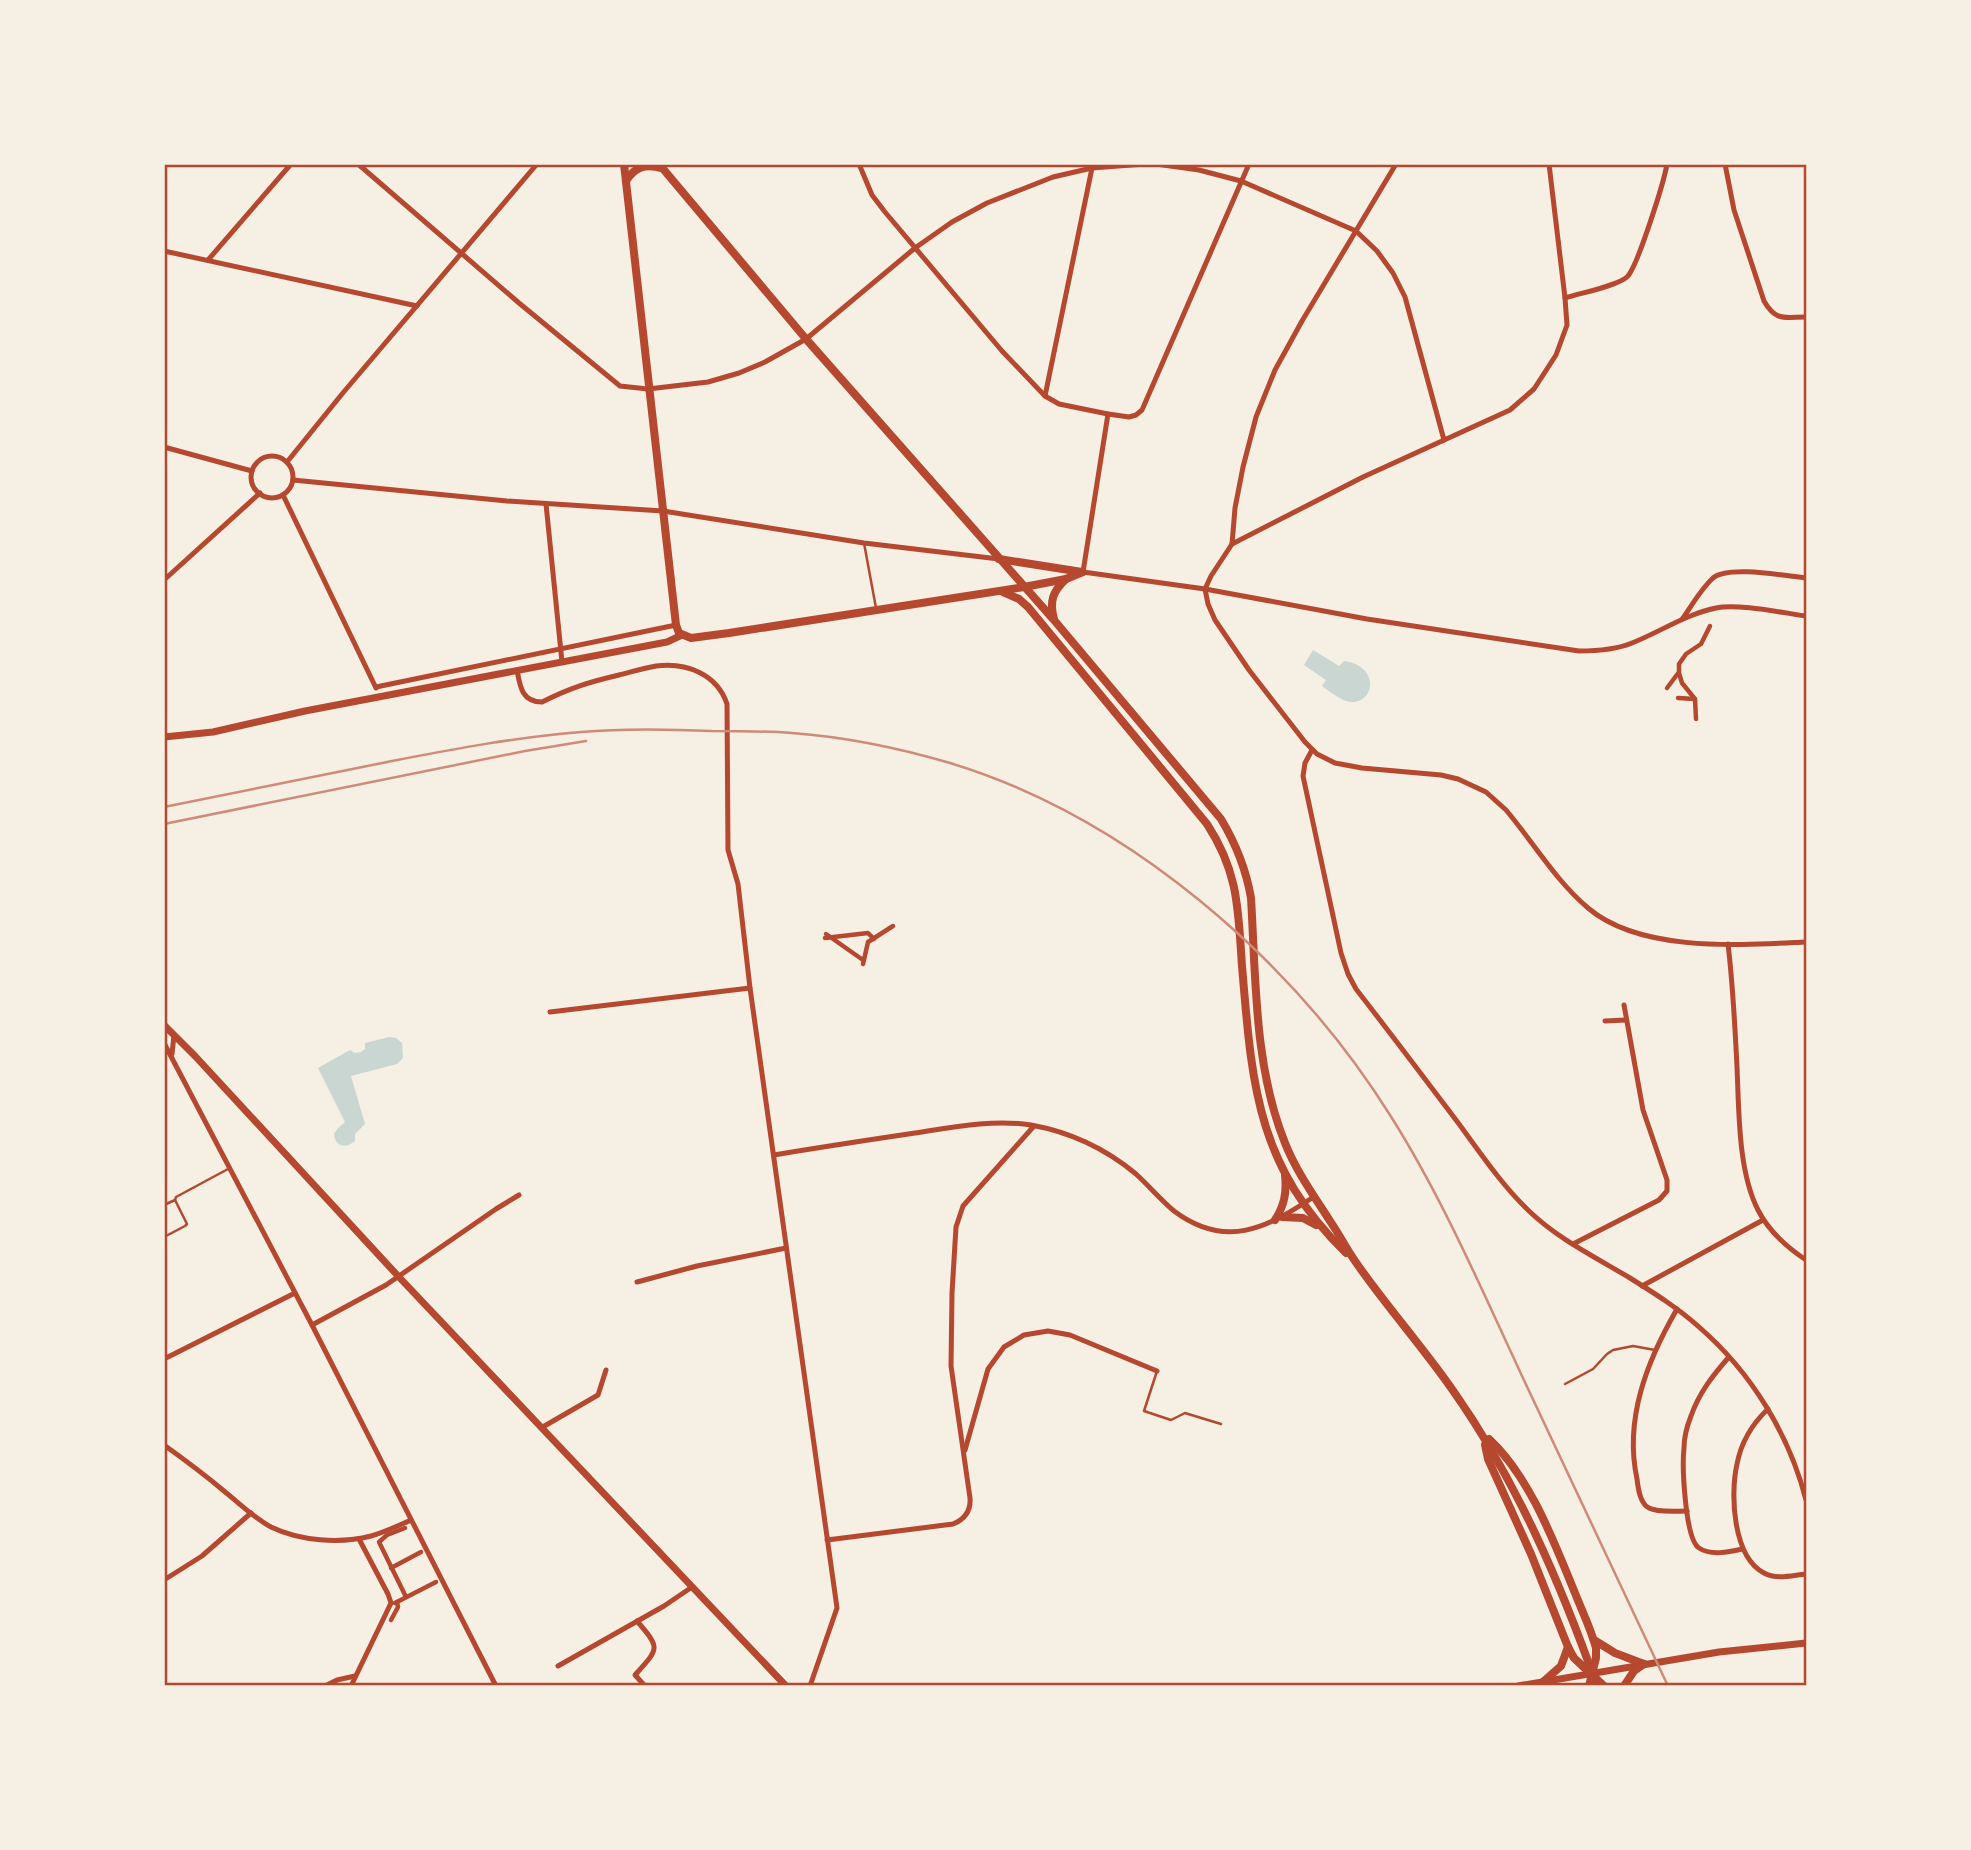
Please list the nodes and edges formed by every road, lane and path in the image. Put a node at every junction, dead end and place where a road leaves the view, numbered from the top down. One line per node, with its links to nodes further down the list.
1 (291, 164): 21 (street)
2 (358, 164): 20 (street)
3 (537, 164): 20 (street)
4 (624, 164): 16 (main road)
5 (859, 164): 18 (street)
6 (1145, 164): 14 (street)
7 (1156, 164): 15 (street)
8 (1249, 164): 15 (street)
9 (1396, 164): 17 (street)
10 (1549, 164): 22 (street)
11 (1667, 164): 22 (street)
12 (1725, 164): 24 (street)
13 (660, 166): 16 (main road); 25 (main road)
14 (1092, 166): 18 (street); 27 (street)
15 (1241, 181): 17 (street); 28 (street)
16 (626, 184): 26 (main road)
17 (1356, 231): 29 (street); 39 (street)
18 (915, 248): 25 (street); 27 (street)
19 (164, 251): 21 (street)
20 (461, 254): 23 (street); 26 (street)
21 (208, 260): 23 (street)
22 (1566, 298): 29 (street)
23 (417, 306): 31 (street)
24 (1807, 317)
25 (806, 339): 26 (street); 40 (main road)
26 (648, 389): 37 (main road)
27 (1045, 396): 28 (street)
28 (1108, 414): 42 (street)
29 (1444, 440): 39 (street)
30 (164, 447): 32 (street)
31 (287, 462): 32 (street); 33 (street)
32 (252, 471): 34 (street)
33 (293, 480): 35 (street); 36 (street)
34 (260, 493): 35 (street); 45 (street)
35 (283, 495): 61 (street)
36 (546, 504): 37 (street); 57 (street)
37 (663, 511): 38 (street); 54 (main road)
38 (864, 543): 40 (street); 50 (lane)
39 (1232, 544): 48 (street)
40 (999, 559): 41 (main road); 47 (main road)
41 (1048, 567): 42 (main road); 46 (main road)
42 (1083, 572): 44 (main road); 48 (street)
43 (1807, 578): 52 (street)
44 (1066, 579): 46 (main road); 53 (main road)
45 (164, 580)
46 (1042, 584): 47 (main road)
47 (1024, 587): 49 (main road); 53 (main road)
48 (1205, 589): 52 (street); 68 (street)
49 (1000, 591): 50 (main road); 85 (main road)
50 (876, 610): 56 (main road)
51 (1807, 616): 52 (street)
52 (1683, 618)
53 (1054, 620): 87 (main road)
54 (676, 625): 56 (main road); 57 (street)
55 (1710, 626): 60 (street)
56 (687, 637): 58 (street)
57 (561, 650): 58 (street); 61 (street)
58 (562, 662): 59 (street)
59 (517, 670): 63 (street); 73 (street)
60 (1679, 672): 62 (street); 65 (street)
61 (376, 687): 63 (street)
62 (1667, 688)
63 (379, 697): 67 (street)
64 (1678, 698): 65 (street)
65 (1695, 699): 66 (street)
66 (1696, 719)
67 (164, 737)
68 (1312, 750): 72 (street); 95 (street)
69 (893, 926): 70 (street)
70 (874, 939): 70 (street)
71 (1807, 942): 72 (street)
72 (1728, 944): 92 (street)
73 (750, 988): 75 (street); 83 (street)
74 (1624, 1005): 76 (street)
75 (550, 1012)
76 (1626, 1020): 77 (street); 95 (street)
77 (1605, 1021)
78 (164, 1026): 79 (street)
79 (174, 1035): 81 (street); 99 (street)
80 (164, 1043): 81 (street)
81 (177, 1066): 84 (street)
82 (1034, 1126): 83 (street); 91 (street); 116 (street)
83 (774, 1155): 96 (street)
84 (229, 1168): 88 (lane); 102 (street)
85 (1284, 1172): 89 (main road); 91 (main road)
86 (519, 1195): 99 (street)
87 (1315, 1196): 89 (street); 97 (main road)
88 (175, 1200): 90 (lane); 94 (lane)
89 (1303, 1204): 91 (street); 93 (main road)
90 (164, 1205)
91 (1279, 1218): 93 (main road)
92 (1763, 1220): 98 (street); 101 (street)
93 (1323, 1230): 97 (main road)
94 (164, 1237)
95 (1573, 1244): 101 (street)
96 (786, 1248): 100 (street); 124 (street)
97 (1354, 1260): 114 (main road)
98 (1807, 1260)
99 (398, 1276): 104 (street); 113 (street)
100 (636, 1282)
101 (1642, 1286): 103 (street)
102 (295, 1293): 104 (street); 107 (street)
103 (1677, 1309): 105 (street); 106 (street)
104 (312, 1325): 121 (street)
105 (1655, 1350): 110 (lane); 119 (street)
106 (1729, 1357): 111 (street); 119 (street)
107 (164, 1359)
108 (606, 1370): 113 (street)
109 (1157, 1371): 112 (lane); 116 (street)
110 (1565, 1384)
111 (1768, 1409): 117 (street); 125 (street)
112 (1221, 1424)
113 (541, 1428): 131 (street)
114 (1481, 1432): 135 (main road); 137 (main road); 141 (main road)
115 (164, 1445): 120 (street)
116 (965, 1453): 124 (street)
117 (1805, 1485): 118 (street)
118 (1807, 1500)
119 (1687, 1511): 125 (street)
120 (251, 1513): 123 (street); 129 (street)
121 (411, 1520): 123 (street); 145 (street)
122 (405, 1528): 127 (street)
123 (359, 1539): 140 (street)
124 (827, 1540): 148 (street)
125 (1742, 1549): 128 (street)
126 (421, 1552): 127 (street)
127 (391, 1569): 132 (street)
128 (1807, 1574)
129 (164, 1580)
130 (436, 1582): 132 (street)
131 (692, 1587): 134 (street); 147 (street)
132 (406, 1597): 133 (street)
133 (391, 1620)
134 (637, 1621): 139 (street); 146 (street)
135 (1594, 1640): 138 (main road); 141 (main road)
136 (1807, 1643): 138 (street)
137 (1568, 1647): 141 (main road); 142 (main road)
138 (1644, 1664): 141 (street); 152 (main road)
139 (558, 1666)
140 (355, 1676): 143 (street); 144 (street)
141 (1596, 1679): 142 (street); 151 (main road)
142 (1543, 1682): 149 (street); 150 (main road)
143 (325, 1685)
144 (351, 1685)
145 (496, 1685)
146 (645, 1685)
147 (786, 1685)
148 (810, 1685)
149 (1518, 1685)
150 (1555, 1685)
151 (1589, 1685)
152 (1624, 1685)

